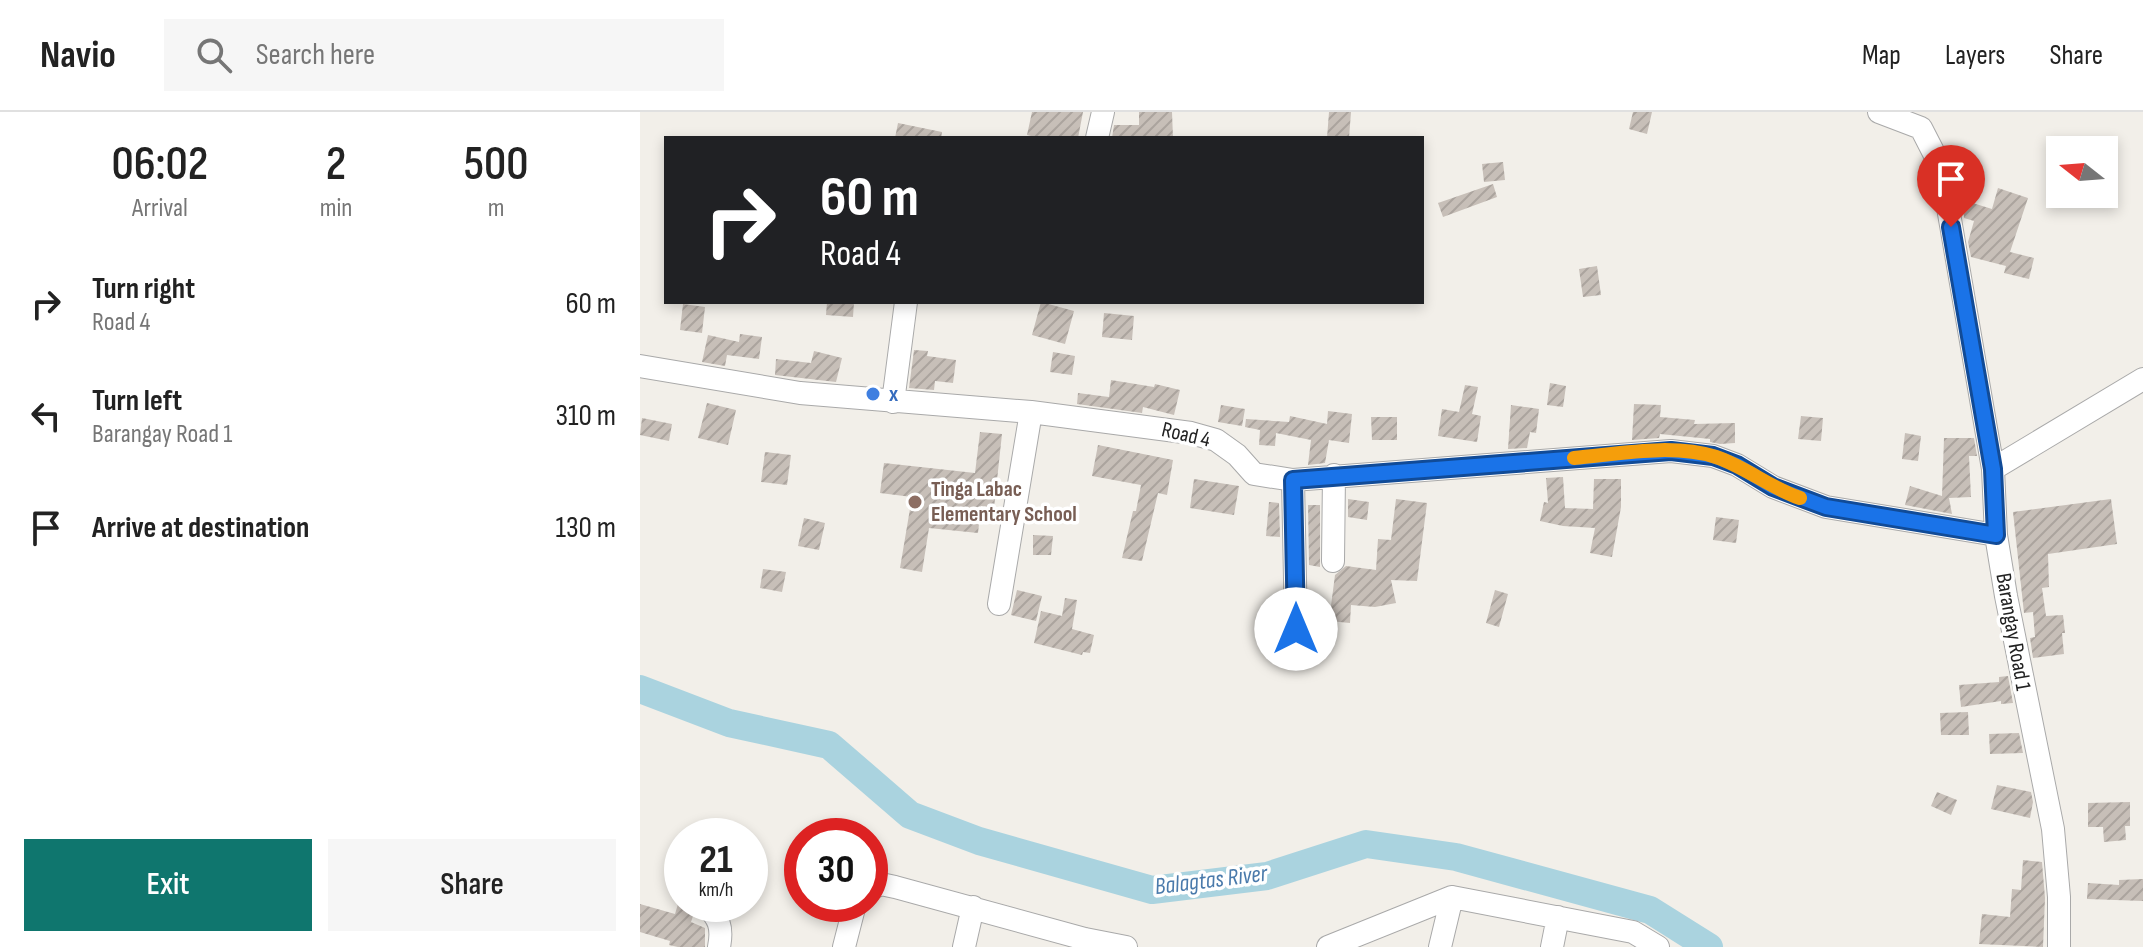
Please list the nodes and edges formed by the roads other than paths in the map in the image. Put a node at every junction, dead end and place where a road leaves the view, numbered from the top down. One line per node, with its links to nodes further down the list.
1 (1103, 112): 4 (street)
2 (1879, 112): 3 (street, Barangay Road 1)
3 (1924, 120): 10 (street, Barangay Road 1)
4 (1097, 136)
5 (906, 304): 8 (street)
6 (640, 366): 8 (street, Road 4)
7 (2143, 379): 10 (street)
8 (893, 402): 9 (street, Road 4)
9 (1031, 412): 12 (street, Road 4); 15 (street)
10 (1993, 469): 13 (street, Barangay Road 1)
11 (1334, 475): 12 (street, Road 4); 13 (street, Road 4); 14 (street)
12 (1293, 480): 16 (street)
13 (1996, 535): 32 (street, Barangay Road 1)
14 (1333, 561)
15 (999, 604)
16 (1296, 629)
17 (888, 886): 19 (street)
18 (1452, 897): 20 (street); 28 (street); 29 (street)
19 (973, 907): 23 (street); 26 (street)
20 (1558, 917): 30 (street); 31 (street)
21 (720, 922): 24 (street)
22 (850, 922): 25 (street)
23 (1084, 943): 27 (street)
24 (719, 947)
25 (844, 947)
26 (964, 947)
27 (1126, 947)
28 (1328, 947)
29 (1440, 947)
30 (1552, 947)
31 (1658, 947)
32 (2059, 947)

